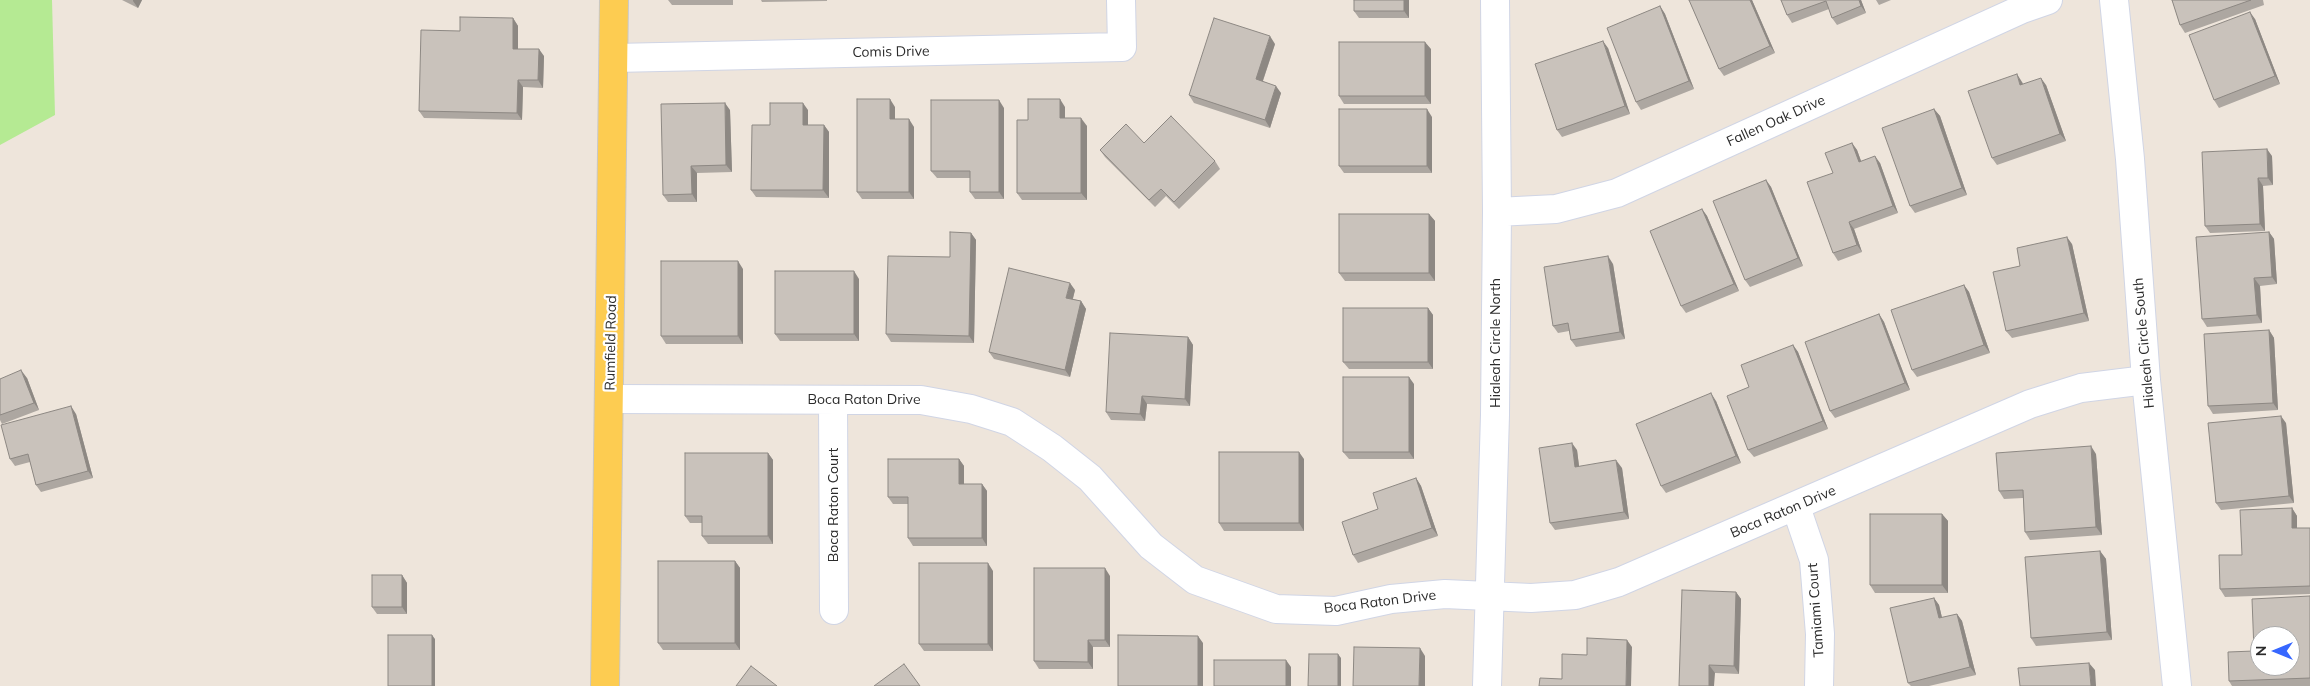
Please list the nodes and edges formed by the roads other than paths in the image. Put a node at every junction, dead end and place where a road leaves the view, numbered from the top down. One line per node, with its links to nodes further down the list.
1 (614, 0): 6 (main road, Rumfield Road)
2 (1121, 0): 6 (street, Comis Drive)
3 (1495, 0): 7 (street, Hialeah Circle North)
4 (2048, 0): 7 (street, Fallen Oak Drive)
5 (2114, 0): 8 (street, Hialeah Circle South)
6 (614, 58): 9 (main road, Rumfield Road)
7 (1497, 212): 12 (street, Hialeah Circle North)
8 (2146, 380): 11 (street, Boca Raton Drive); 17 (street, Hialeah Circle South)
9 (610, 398): 10 (street, Boca Raton Drive); 14 (main road, Rumfield Road)
10 (833, 400): 12 (street, Boca Raton Drive); 13 (street, Boca Raton Court)
11 (1796, 507): 12 (street, Boca Raton Drive); 16 (street, Tamiami Court)
12 (1491, 595): 15 (street, Hialeah Circle North)
13 (834, 610)
14 (605, 686)
15 (1487, 686)
16 (1819, 686)
17 (2176, 686)

